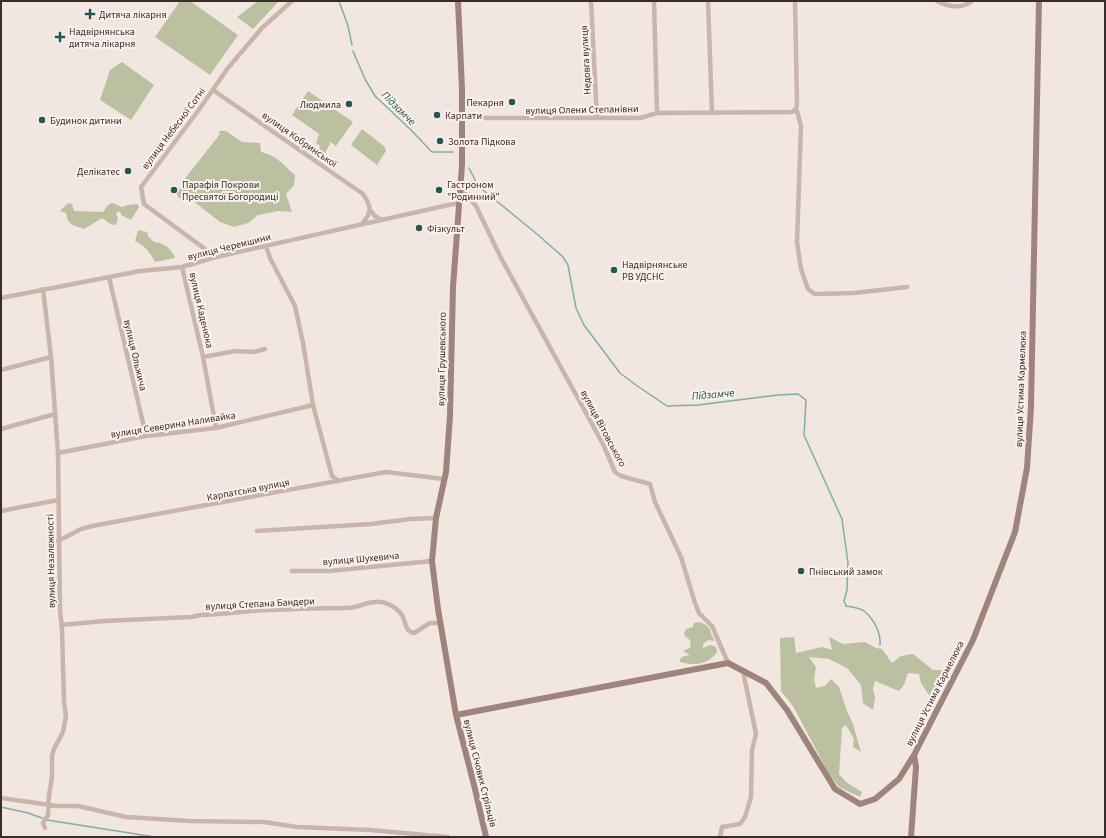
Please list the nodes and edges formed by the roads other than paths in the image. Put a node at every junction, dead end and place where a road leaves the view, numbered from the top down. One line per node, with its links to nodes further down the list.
1 (292, 1): 10 (street, вулиця Небесної Сотні)
2 (458, 1): 14 (street, вулиця Грушевського)
3 (591, 1): 15 (street, Недовга вулиця)
4 (654, 1): 13 (street)
5 (708, 1): 12 (street)
6 (796, 1): 11 (street)
7 (937, 1): 8 (street)
8 (972, 1)
9 (1039, 1): 52 (street, вулиця Устима Кармелюка)
10 (213, 90): 18 (street, вулиця Кобринської); 22 (street, вулиця Небесної Сотні)
11 (797, 110): 12 (street, вулиця Олени Степанівни); 25 (street)
12 (712, 112): 13 (street, вулиця Олени Степанівни)
13 (657, 113): 15 (street, вулиця Олени Степанівни)
14 (462, 118): 15 (street, вулиця Олени Степанівни); 16 (street, вулиця Грушевського)
15 (597, 118)
16 (461, 188): 17 (street, вулиця Грушевського); 49 (street, вулиця Вітовського)
17 (459, 204): 19 (street, вулиця Черемшини); 38 (street, вулиця Грушевського)
18 (370, 210): 19 (street, вулиця Кобринської); 20 (street)
19 (382, 220): 20 (street, вулиця Черемшини)
20 (362, 224): 21 (street, вулиця Черемшини)
21 (266, 246): 22 (street, вулиця Черемшини); 32 (street)
22 (216, 257): 23 (street, вулиця Черемшини)
23 (182, 267): 24 (street, вулиця Черемшини); 30 (street, вулиця Каденюка)
24 (109, 277): 26 (street, вулиця Черемшини); 36 (street, вулиця Ольжича)
25 (907, 287)
26 (43, 289): 27 (street, вулиця Черемшини); 29 (street, вулиця Незалежності)
27 (1, 298)
28 (265, 350): 30 (street, вулиця Каденюка)
29 (51, 357): 31 (street); 33 (street, вулиця Незалежності)
30 (203, 357): 34 (street, вулиця Каденюка)
31 (1, 370)
32 (313, 405): 34 (street, вулиця Северина Наливайка); 39 (street)
33 (54, 414): 35 (street); 37 (street, вулиця Незалежності)
34 (216, 428): 36 (street, вулиця Северина Наливайка)
35 (1, 430)
36 (146, 436): 37 (street, вулиця Северина Наливайка)
37 (58, 453): 40 (street, вулиця Незалежності)
38 (444, 479): 39 (street, Карпатська вулиця); 42 (street, вулиця Грушевського)
39 (339, 481): 44 (street, Карпатська вулиця)
40 (58, 500): 41 (street); 44 (street, вулиця Незалежності)
41 (1, 511)
42 (436, 518): 43 (street); 45 (street, вулиця Грушевського)
43 (257, 531)
44 (58, 541): 48 (street, вулиця Незалежності)
45 (432, 561): 46 (street, вулиця Шухевича); 47 (street, вулиця Грушевського)
46 (292, 571)
47 (440, 623): 48 (street, вулиця Степана Бандери); 51 (street, вулиця Грушевського)
48 (61, 625): 54 (street, вулиця Незалежності)
49 (728, 663): 50 (street, вулиця Устима Кармелюка); 51 (street)
50 (743, 671): 52 (street, вулиця Устима Кармелюка); 58 (street)
51 (456, 715): 57 (street, вулиця Січових Стрільців)
52 (914, 755): 59 (street)
53 (1, 798): 54 (street)
54 (48, 804): 55 (street, вулиця Незалежності); 56 (street)
55 (45, 828)
56 (448, 837)
57 (486, 837)
58 (720, 837)
59 (911, 837)

